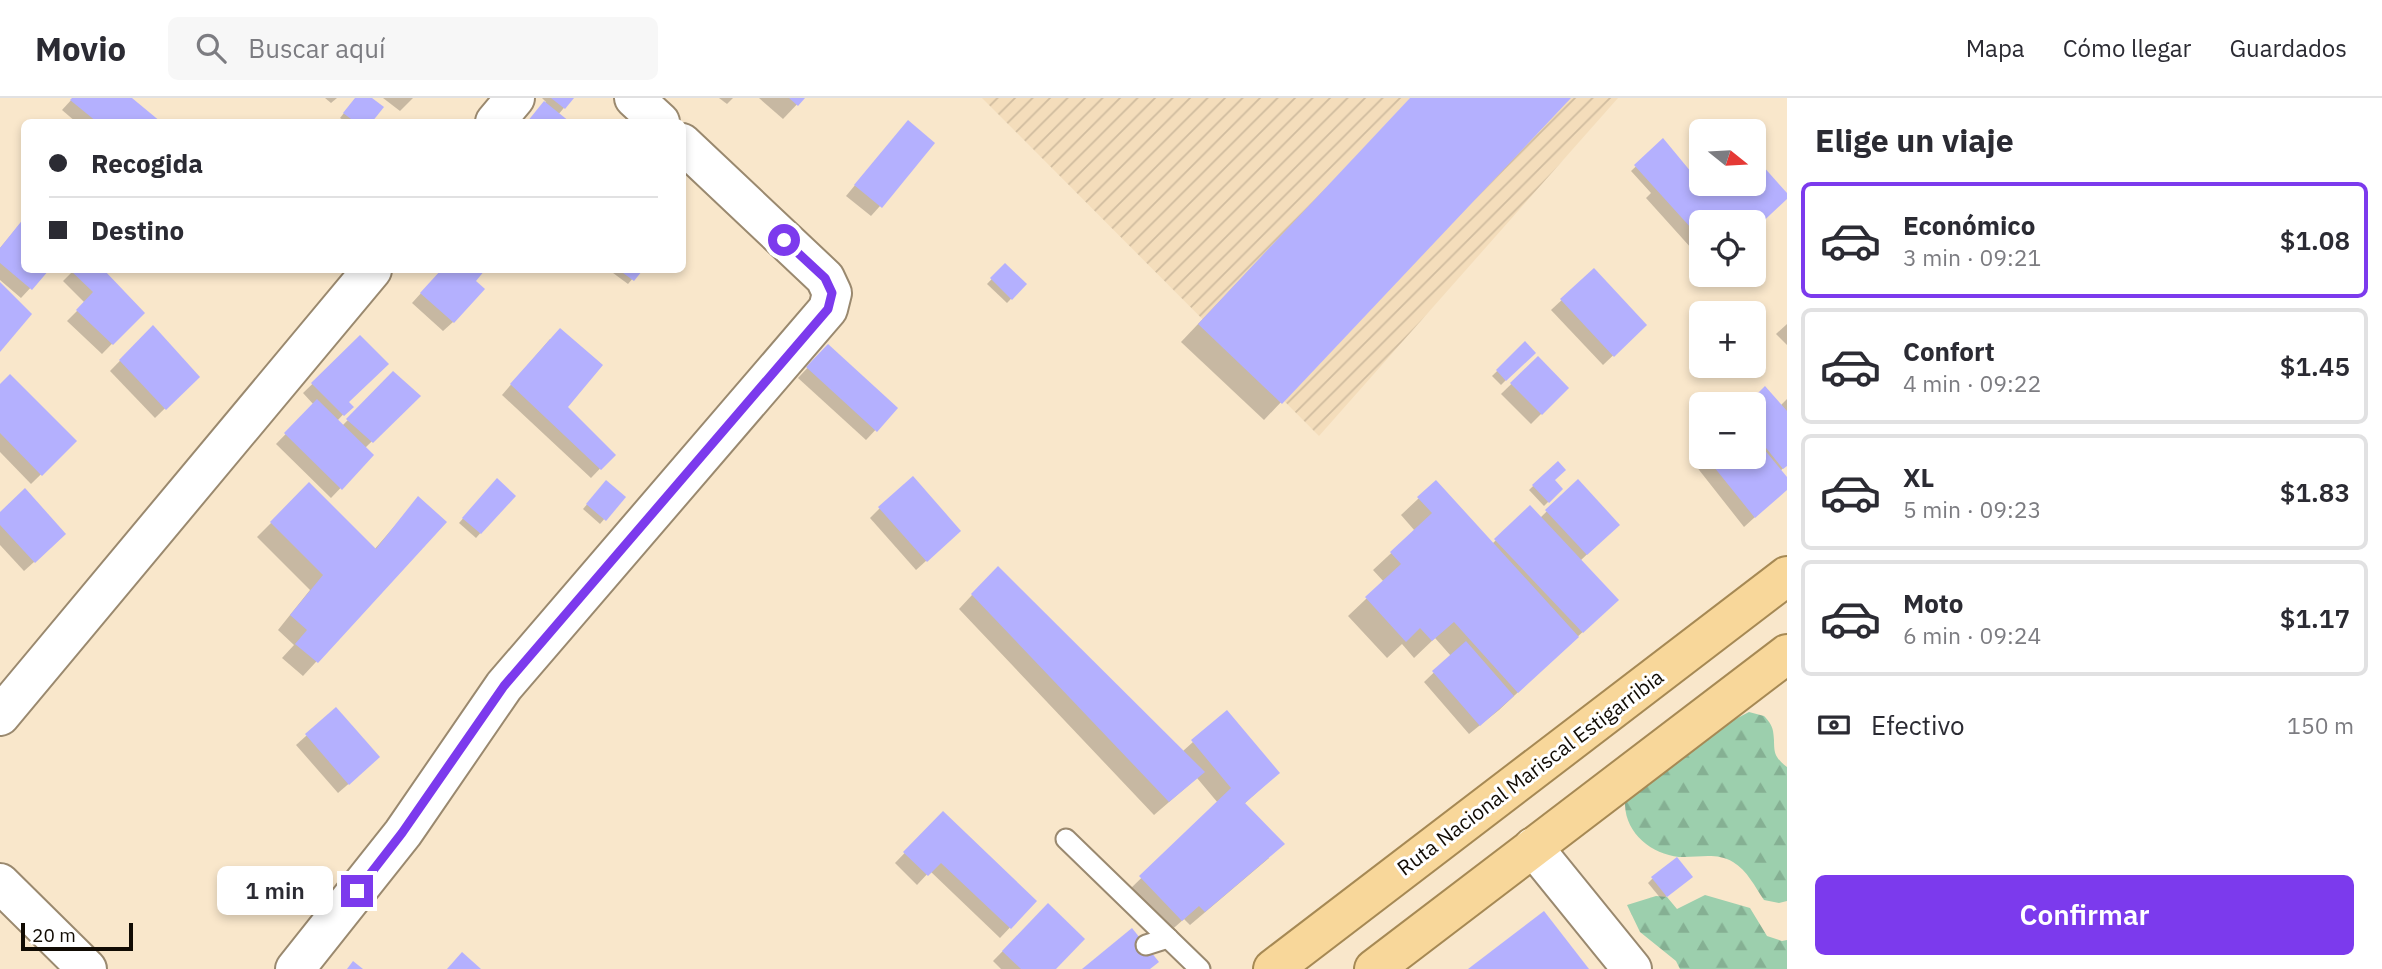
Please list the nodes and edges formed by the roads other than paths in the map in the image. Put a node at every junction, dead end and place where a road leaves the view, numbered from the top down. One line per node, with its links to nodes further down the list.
1 (515, 98): 3 (street)
2 (634, 98): 4 (street)
3 (498, 119)
4 (657, 119)
5 (686, 148): 16 (street)
6 (369, 273): 9 (street)
7 (1787, 576): 18 (highway, Ruta Nacional Mariscal Estigarribia)
8 (1787, 654): 11 (highway)
9 (0, 716)
10 (1066, 839): 13 (lane)
11 (1533, 847): 19 (highway); 20 (street)
12 (0, 883): 15 (street)
13 (1168, 938): 14 (lane); 17 (lane)
14 (1146, 945)
15 (87, 969)
16 (295, 969)
17 (1200, 969)
18 (1273, 969)
19 (1374, 969)
20 (1632, 969)

